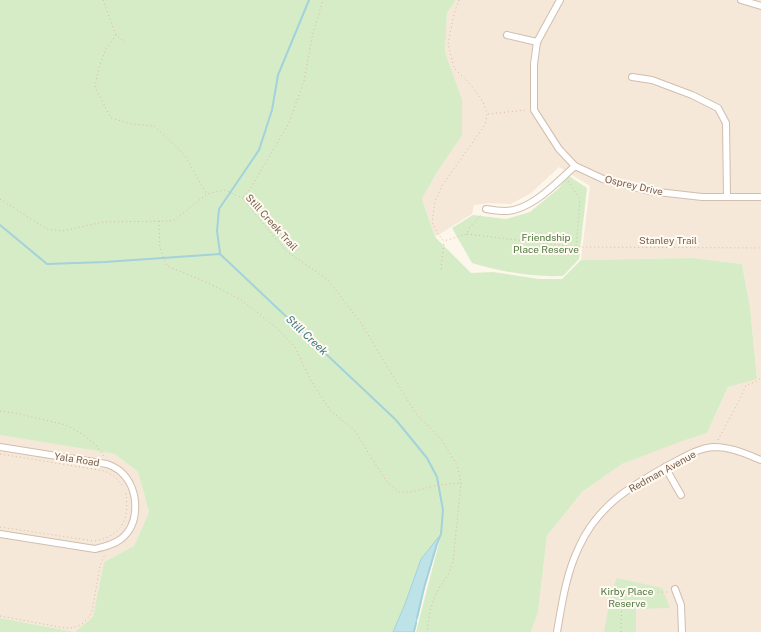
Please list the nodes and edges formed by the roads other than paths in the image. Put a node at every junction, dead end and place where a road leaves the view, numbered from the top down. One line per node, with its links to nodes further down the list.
1 (560, 0): 5 (street)
2 (741, 0): 3 (street)
3 (761, 6)
4 (507, 35): 5 (street)
5 (537, 42): 7 (street, Osprey Drive)
6 (632, 77): 9 (street)
7 (575, 166): 9 (street, Osprey Drive); 10 (street)
8 (761, 196): 9 (street, Osprey Drive)
9 (727, 197)
10 (486, 209)
11 (0, 447): 15 (street, Yala Road)
12 (761, 460): 13 (street, Redman Avenue)
13 (666, 467): 14 (street); 17 (street, Redman Avenue)
14 (681, 496)
15 (0, 534)
16 (675, 591): 18 (street)
17 (557, 632)
18 (682, 632)

